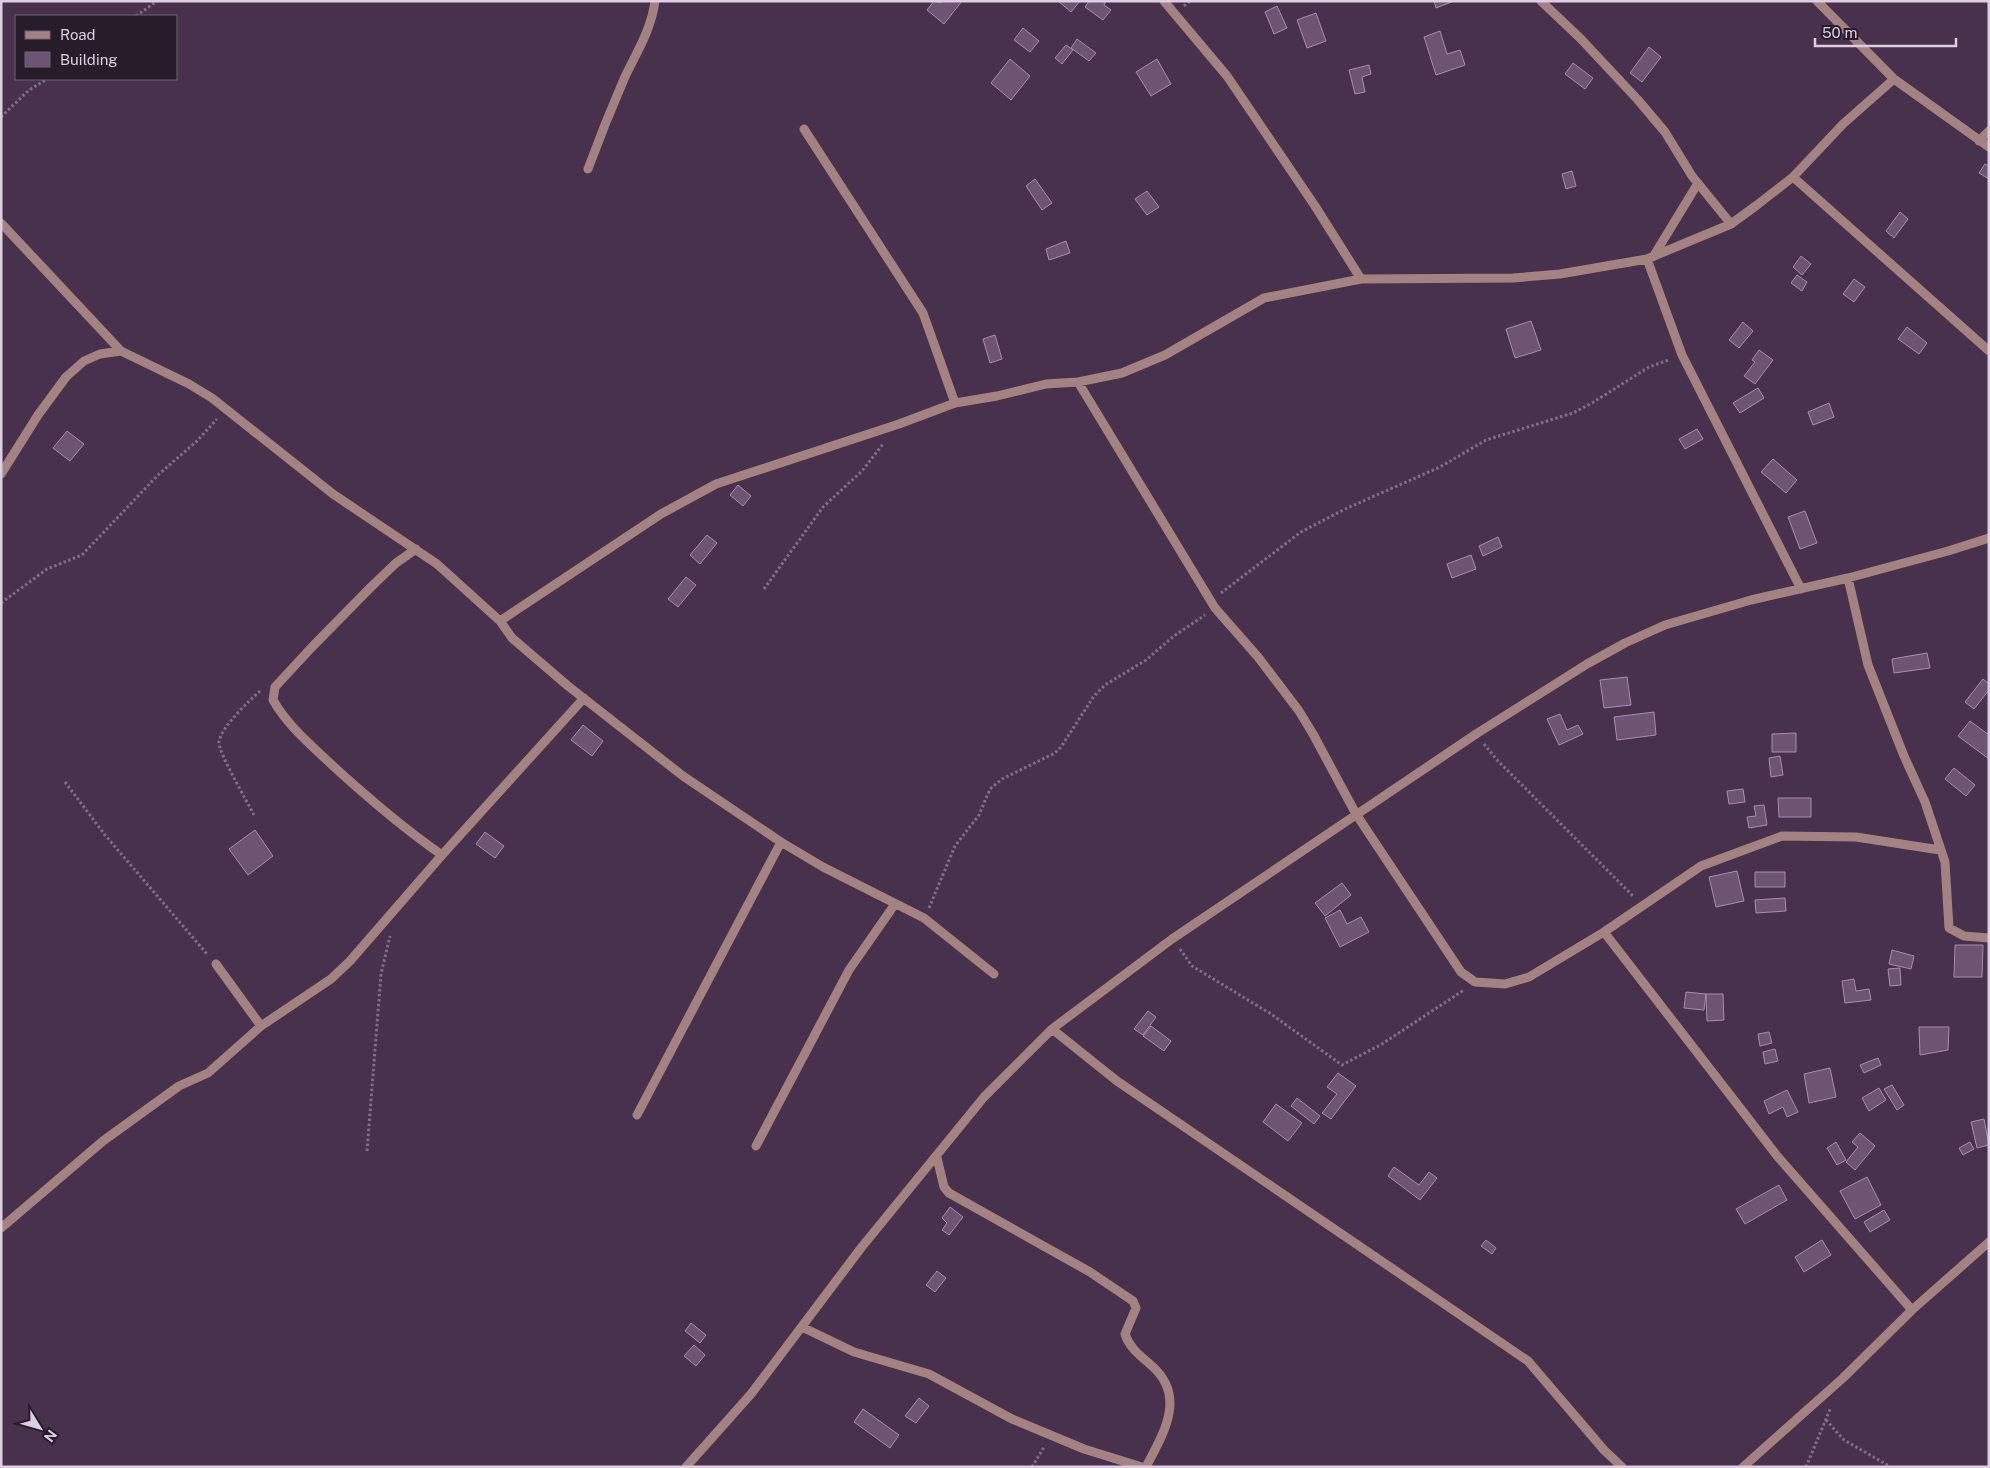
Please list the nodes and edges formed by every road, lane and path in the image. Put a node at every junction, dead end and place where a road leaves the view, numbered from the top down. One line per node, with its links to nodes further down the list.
1 (157, 1): 6 (path)
2 (655, 1): 14 (street)
3 (1164, 1): 20 (street)
4 (1541, 1): 16 (street)
5 (1817, 1): 7 (street)
6 (137, 15)
7 (1894, 79): 12 (street); 15 (street)
8 (45, 80): 9 (path)
9 (1, 117)
10 (804, 129): 25 (street)
11 (1989, 131): 12 (street)
12 (1979, 141): 13 (street)
13 (1989, 147)
14 (588, 169)
15 (1794, 177): 18 (street); 22 (street)
16 (1698, 183): 18 (street); 19 (street)
17 (1, 223): 21 (street)
18 (1730, 224): 19 (street)
19 (1650, 258): 20 (street); 23 (street)
20 (1361, 279): 24 (street)
21 (121, 351): 26 (street); 28 (street)
22 (1989, 351)
23 (1682, 355): 33 (street); 35 (path)
24 (1078, 382): 25 (street); 35 (street)
25 (955, 403): 27 (street)
26 (226, 409): 30 (street); 34 (path)
27 (899, 424): 32 (path); 36 (street)
28 (1, 474)
29 (1989, 538): 31 (street)
30 (416, 549): 36 (street); 45 (street)
31 (1848, 578): 33 (street); 44 (street)
32 (764, 589)
33 (1801, 589): 39 (street)
34 (1, 603)
35 (1215, 608): 41 (street); 49 (path)
36 (500, 621): 38 (street)
37 (267, 686): 42 (path)
38 (584, 698): 43 (street); 45 (street)
39 (1476, 734): 41 (street); 47 (path)
40 (65, 782): 53 (path)
41 (1356, 814): 52 (street); 55 (street)
42 (254, 815)
43 (781, 842): 46 (street); 58 (street)
44 (1940, 850): 47 (street); 51 (street)
45 (442, 855): 48 (street)
46 (895, 904): 49 (street); 59 (street)
47 (1643, 906): 50 (street)
48 (396, 911): 56 (street); 60 (path)
49 (924, 918): 54 (street)
50 (1604, 932): 55 (street); 64 (street)
51 (1989, 938)
52 (1172, 939): 55 (path); 57 (street)
53 (216, 964): 56 (street)
54 (994, 974)
55 (1475, 982)
56 (261, 1026): 62 (street)
57 (1052, 1029): 61 (street); 73 (street)
58 (637, 1115)
59 (756, 1146)
60 (367, 1152)
61 (937, 1158): 65 (street); 72 (street)
62 (1, 1228)
63 (1989, 1242): 64 (street)
64 (1912, 1310): 74 (street)
65 (802, 1327): 68 (street); 69 (street)
66 (1833, 1404): 67 (path)
67 (1826, 1420): 75 (path); 76 (path)
68 (1043, 1431): 70 (path); 71 (street)
69 (686, 1467)
70 (1032, 1467)
71 (1142, 1467)
72 (1146, 1467)
73 (1622, 1467)
74 (1743, 1467)
75 (1806, 1467)
76 (1891, 1467)

